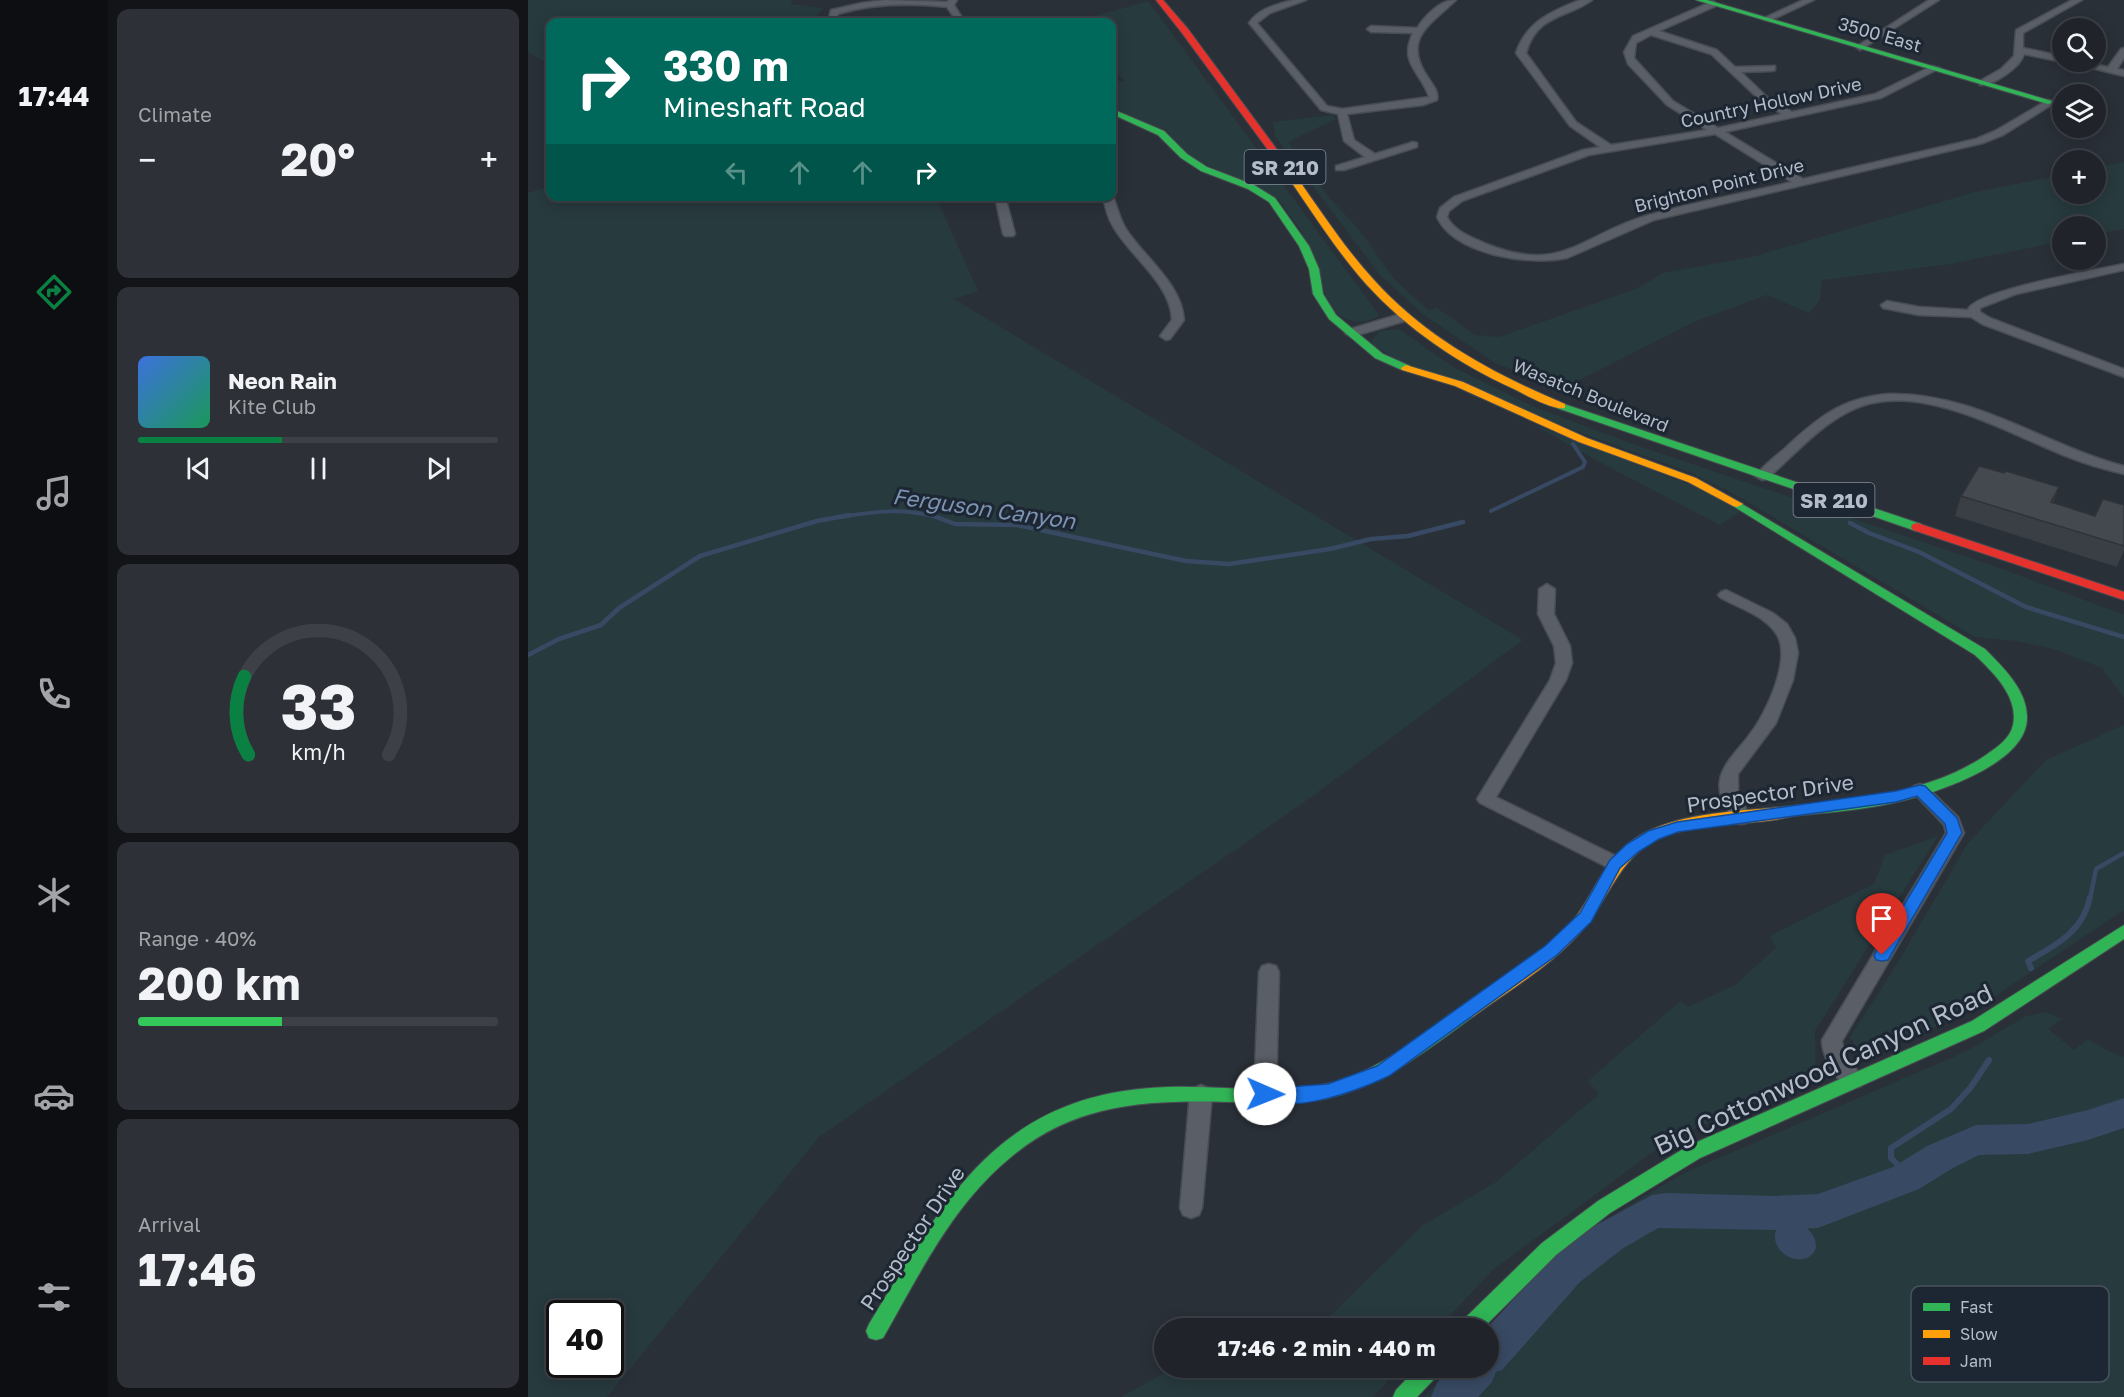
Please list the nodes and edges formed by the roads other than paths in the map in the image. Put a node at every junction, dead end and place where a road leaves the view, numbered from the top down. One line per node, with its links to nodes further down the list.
1 (1159, 0): 44 (street, Wasatch Boulevard / SR 210)
2 (1302, 0): 29 (street)
3 (1452, 0): 15 (street)
4 (1588, 0): 34 (street)
5 (1699, 0): 10 (street, 3500 East)
6 (1810, 0): 13 (street)
7 (1935, 0): 17 (street)
8 (2078, 0): 18 (street)
9 (952, 3): 11 (street); 12 (street)
10 (1713, 4): 13 (street, 3500 East); 16 (street)
11 (833, 18)
12 (959, 18)
13 (1766, 20): 17 (street, 3500 East)
14 (1371, 29): 15 (street)
15 (1420, 31): 29 (street)
16 (1649, 31): 24 (street); 32 (street)
17 (1860, 47): 22 (street, 3500 East)
18 (2019, 51): 20 (street); 27 (street)
19 (2124, 51): 25 (street)
20 (2052, 58)
21 (1772, 68): 24 (street)
22 (1935, 68): 27 (street, 3500 East); 31 (street, Country Hollow Drive)
23 (2106, 69): 25 (street)
24 (1734, 70): 31 (street)
25 (2111, 70): 26 (street)
26 (2124, 73)
27 (1983, 83): 28 (street, 3500 East)
28 (2051, 102): 37 (street, Brighton Point Drive)
29 (1337, 112): 35 (street)
30 (1116, 113): 45 (street, Prospector Drive)
31 (1791, 115): 32 (street, Country Hollow Drive)
32 (1716, 131): 34 (street, Country Hollow Drive); 37 (street)
33 (1413, 145): 35 (street)
34 (1608, 148): 37 (street, Brighton Point Drive)
35 (1374, 158): 36 (street)
36 (1340, 168)
37 (1802, 183)
38 (1001, 201): 40 (street)
39 (1110, 201): 46 (street)
40 (1010, 234)
41 (2124, 267): 43 (street)
42 (1887, 305): 43 (street)
43 (1974, 314): 47 (street)
44 (1404, 317): 45 (street); 49 (street, Wasatch Boulevard / SR 210)
45 (1351, 333): 55 (street, Prospector Drive)
46 (1166, 336)
47 (2124, 373)
48 (2124, 470): 49 (street)
49 (1762, 476): 50 (street, Wasatch Boulevard / SR 210)
50 (1970, 544): 53 (street, Wasatch Boulevard / SR 210); 54 (street)
51 (1547, 589): 57 (street)
52 (1726, 595): 56 (street)
53 (2124, 596)
54 (2124, 611)
55 (1920, 790): 56 (street, Prospector Drive); 60 (street)
56 (1742, 818): 57 (street, Prospector Drive)
57 (1615, 864): 62 (street, Prospector Drive)
58 (2124, 931): 60 (street, Big Cottonwood Canyon Road)
59 (1269, 972): 62 (street)
60 (1854, 1080): 64 (street, Big Cottonwood Canyon Road)
61 (1201, 1094): 62 (street, Prospector Drive); 63 (street); 65 (street, Prospector Drive)
62 (1265, 1094)
63 (1191, 1208)
64 (1479, 1318)
65 (876, 1331)
66 (1421, 1378): 67 (street)
67 (1403, 1397)

